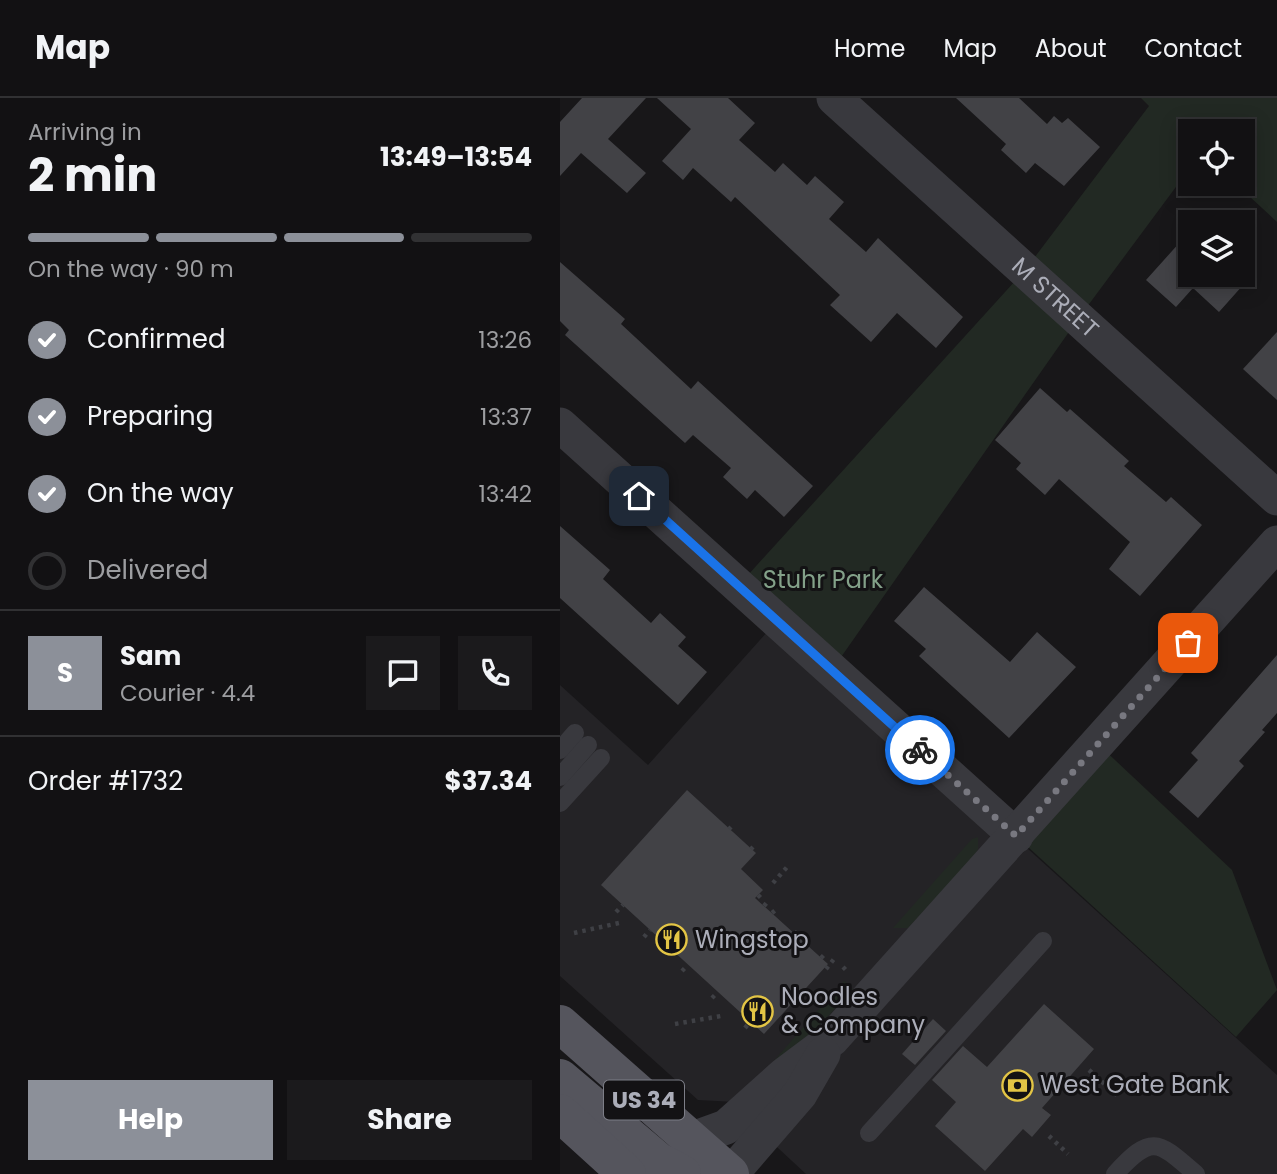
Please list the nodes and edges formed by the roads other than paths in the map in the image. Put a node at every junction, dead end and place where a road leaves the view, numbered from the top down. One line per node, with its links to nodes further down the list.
1 (834, 98): 3 (street, M STREET)
2 (560, 425): 9 (street)
3 (1277, 498)
4 (1277, 543): 9 (street)
5 (588, 745): 6 (lane); 7 (lane); 8 (lane)
6 (560, 750)
7 (560, 777)
8 (560, 803)
9 (1016, 836): 12 (street)
10 (1043, 941): 15 (lane)
11 (560, 1024): 16 (main road, US 34)
12 (832, 1039): 16 (street); 18 (street)
13 (560, 1078): 16 (main road)
14 (560, 1113): 17 (main road, US 34)
15 (869, 1133)
16 (686, 1157): 18 (main road, US 34)
17 (627, 1174)
18 (730, 1174)
19 (1115, 1174): 20 (lane)
20 (1196, 1174)

